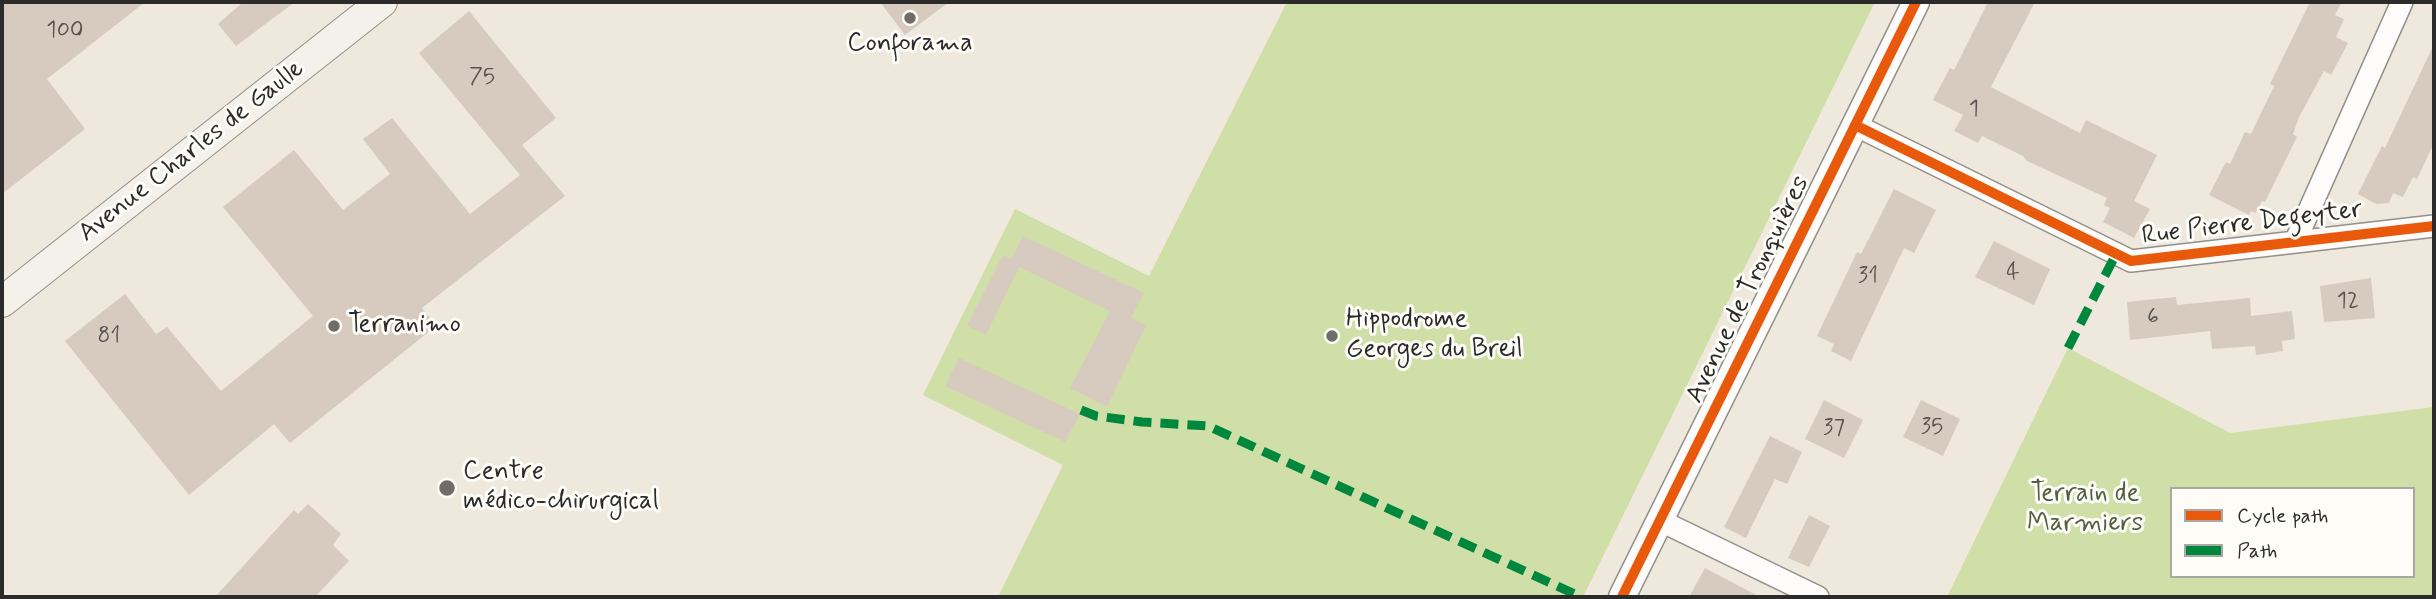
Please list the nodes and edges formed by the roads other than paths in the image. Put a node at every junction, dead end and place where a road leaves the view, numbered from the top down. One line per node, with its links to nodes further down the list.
1 (382, 2): 7 (main road, Avenue Charles de Gaulle)
2 (1916, 2): 4 (street, Avenue de Tronquières)
3 (2402, 2): 6 (street)
4 (1855, 125): 6 (street, Rue Pierre Degeyter); 8 (street, Avenue de Tronquières)
5 (2434, 226): 6 (street, Rue Pierre Degeyter)
6 (2295, 242)
7 (2, 302)
8 (1661, 521): 9 (street, Avenue de Tronquières); 10 (street)
9 (1622, 597)
10 (1818, 597)

